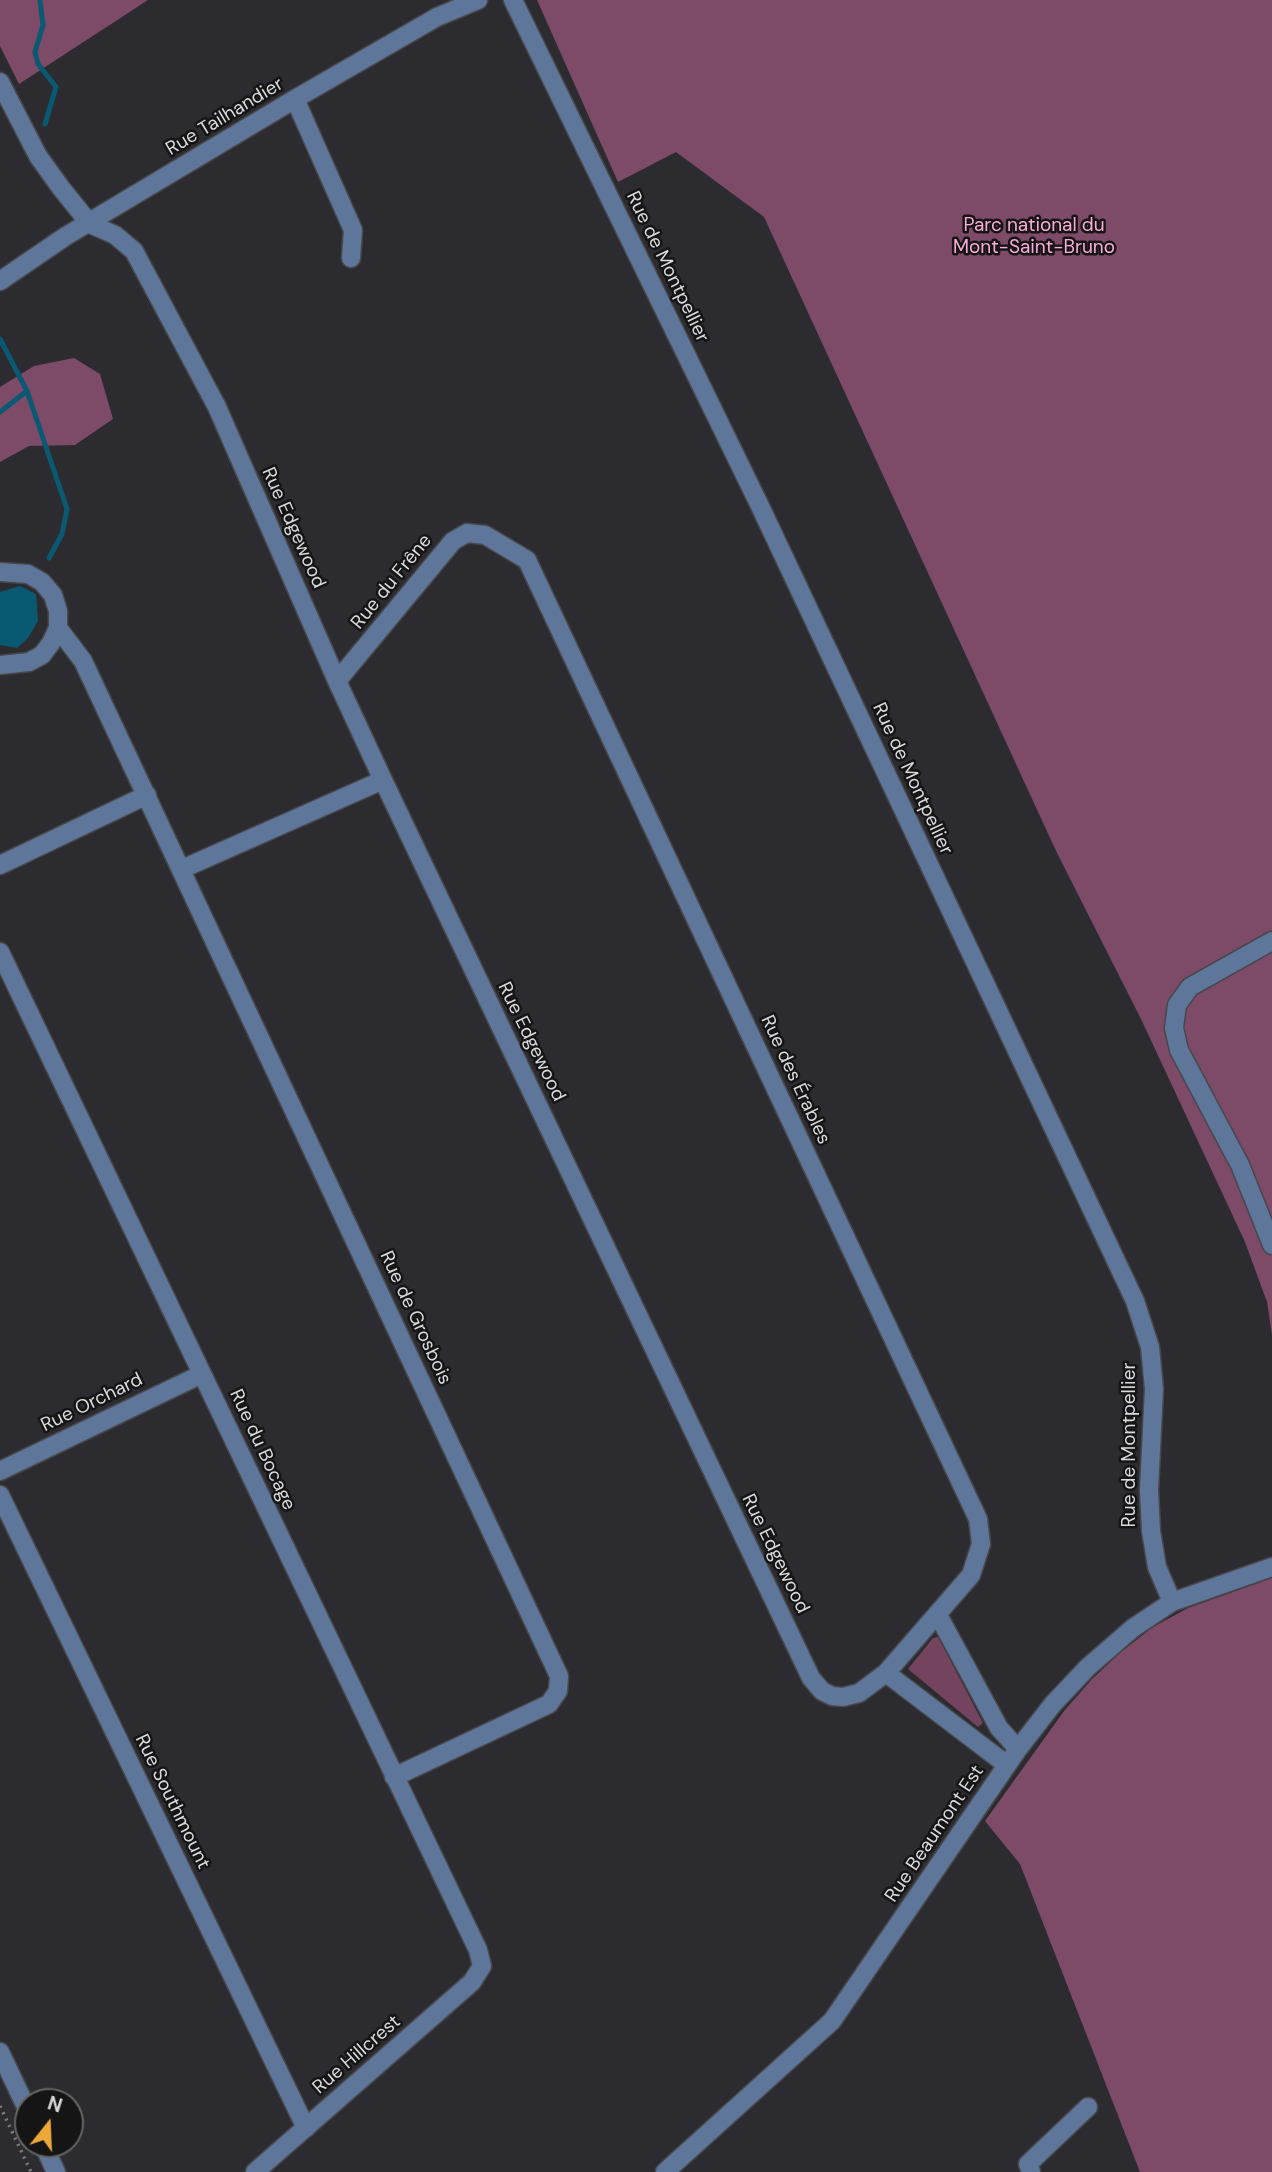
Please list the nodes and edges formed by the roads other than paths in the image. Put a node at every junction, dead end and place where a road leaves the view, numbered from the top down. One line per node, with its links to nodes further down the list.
1 (478, 0): 3 (street, Rue Tailhandier)
2 (513, 0): 25 (street, Rue de Montpellier)
3 (433, 8): 5 (street, Rue Tailhandier)
4 (0, 82): 6 (street)
5 (295, 99): 6 (street, Rue Tailhandier); 7 (street)
6 (90, 224): 8 (street, Rue Tailhandier); 13 (street, Rue Edgewood)
7 (351, 258)
8 (0, 281)
9 (527, 560): 13 (street, Rue du Frêne); 26 (street, Rue des Érables)
10 (0, 572): 11 (street)
11 (58, 628): 12 (street); 15 (street, Rue de Grosbois)
12 (0, 665)
13 (337, 681): 14 (street, Rue Edgewood)
14 (383, 780): 17 (street); 27 (street, Rue Edgewood)
15 (147, 795): 16 (street); 17 (street, Rue de Grosbois)
16 (0, 865)
17 (183, 869): 30 (street, Rue de Grosbois)
18 (1272, 942): 20 (street)
19 (0, 952): 21 (street, Rue du Bocage)
20 (1272, 1245)
21 (202, 1374): 22 (street, Rue Orchard); 30 (street, Rue du Bocage)
22 (0, 1471)
23 (0, 1495): 35 (street, Rue Southmount)
24 (1272, 1567): 25 (street, Rue Beaumont Est)
25 (1172, 1602): 28 (street, Rue Beaumont Est)
26 (938, 1615): 27 (street, Rue des Érables); 28 (street)
27 (886, 1672): 29 (street)
28 (1018, 1749): 29 (street, Rue Beaumont Est)
29 (1007, 1765): 37 (street, Rue Beaumont Est)
30 (394, 1777): 31 (street, Rue du Bocage)
31 (482, 1966): 35 (street, Rue Hillcrest)
32 (0, 2052): 33 (street)
33 (17, 2088)
34 (1088, 2107): 38 (street)
35 (306, 2128): 36 (street, Rue Hillcrest)
36 (255, 2172)
37 (665, 2172)
38 (1031, 2172)

